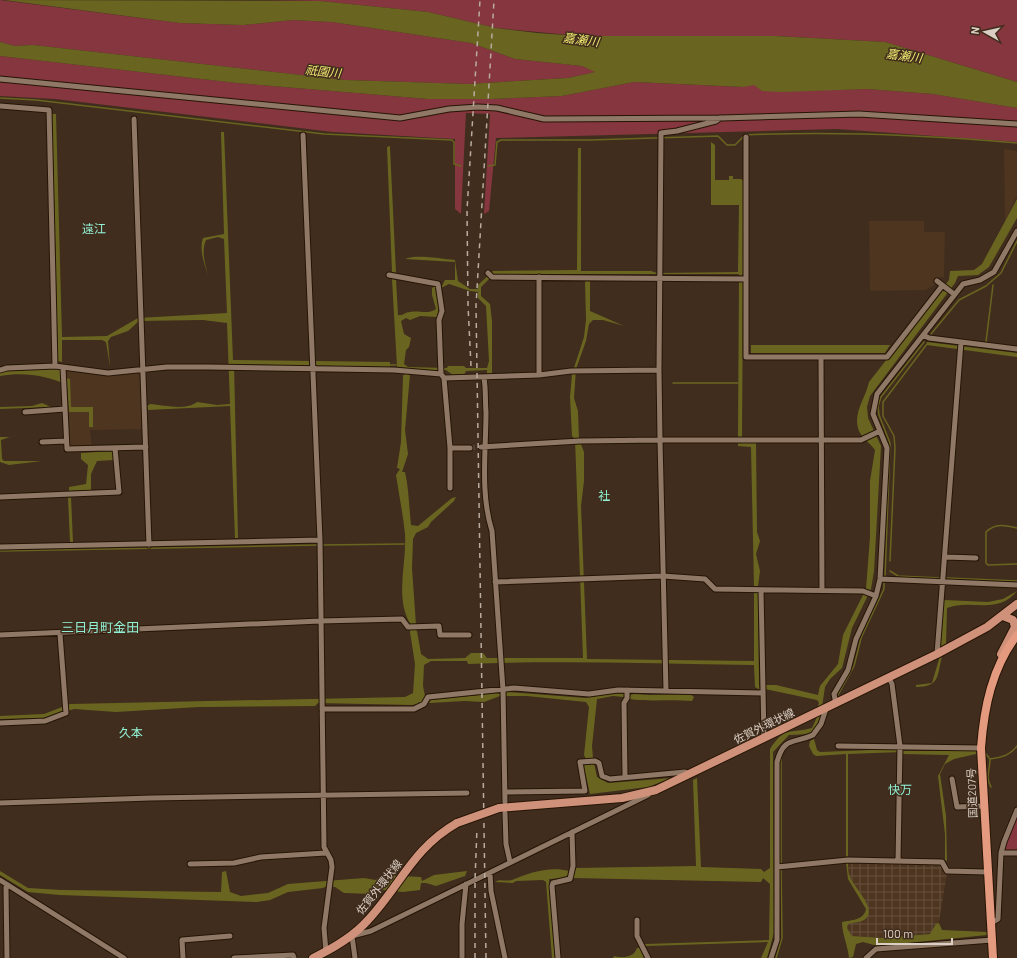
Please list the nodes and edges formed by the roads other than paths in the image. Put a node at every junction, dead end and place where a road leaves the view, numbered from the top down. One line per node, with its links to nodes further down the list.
1 (0, 79): 3 (street)
2 (0, 106): 21 (street)
3 (721, 118): 5 (street); 11 (street)
4 (134, 119): 23 (street)
5 (1017, 124)
6 (303, 135): 24 (street)
7 (746, 137): 13 (street)
8 (1016, 234): 16 (street)
9 (392, 275): 27 (street)
10 (490, 275): 12 (street)
11 (660, 275): 12 (street); 13 (street); 26 (street)
12 (539, 277): 28 (street)
13 (746, 279): 20 (street)
14 (937, 281): 15 (street)
15 (942, 286): 16 (street); 20 (street)
16 (953, 294): 17 (street)
17 (923, 335): 18 (street); 32 (street)
18 (961, 345): 19 (street); 47 (street)
19 (1017, 349)
20 (821, 357): 34 (street)
21 (55, 366): 22 (street); 25 (street)
22 (63, 367): 23 (street); 30 (street)
23 (143, 368): 24 (street); 37 (street)
24 (312, 368): 27 (street); 44 (street)
25 (0, 370)
26 (659, 370): 28 (street); 33 (street)
27 (442, 373): 29 (street); 40 (street)
28 (539, 375): 29 (street)
29 (484, 378): 38 (street)
30 (65, 409): 31 (street); 35 (street)
31 (25, 412)
32 (880, 431): 34 (street); 50 (street)
33 (660, 440): 34 (street); 38 (street); 49 (street)
34 (821, 440): 55 (street)
35 (66, 441): 36 (street); 39 (street)
36 (42, 442)
37 (146, 447): 39 (street); 45 (street)
38 (484, 447): 52 (street)
39 (115, 448): 43 (street)
40 (450, 448): 41 (street); 42 (street)
41 (470, 448)
42 (450, 488)
43 (0, 497)
44 (320, 540): 45 (street); 59 (street)
45 (149, 545): 46 (street)
46 (0, 547)
47 (945, 557): 48 (street); 51 (street)
48 (976, 558)
49 (663, 576): 52 (street); 54 (street); 68 (street)
50 (880, 579): 51 (street); 56 (street)
51 (943, 581): 53 (street); 64 (street)
52 (495, 582): 69 (street)
53 (1017, 585)
54 (758, 590): 55 (street); 67 (street)
55 (822, 590): 56 (street)
56 (873, 595): 71 (street)
57 (1017, 604): 58 (main road, 佐賀外環状線)
58 (1003, 616): 64 (main road, 佐賀外環状線); 65 (main road)
59 (320, 621): 60 (street); 62 (street); 72 (street)
60 (60, 634): 61 (street); 74 (street)
61 (0, 635)
62 (469, 635)
63 (1017, 635): 65 (highway, 国道207号)
64 (937, 654): 66 (main road, 佐賀外環状線)
65 (997, 668): 77 (highway, 国道207号)
66 (889, 678): 71 (main road, 佐賀外環状線); 78 (street)
67 (762, 689): 68 (street); 75 (street)
68 (666, 690): 70 (street)
69 (503, 693): 70 (street); 72 (street); 83 (street)
70 (627, 694): 80 (street)
71 (836, 704): 73 (main road, 佐賀外環状線)
72 (322, 706): 85 (street)
73 (826, 709): 75 (main road, 佐賀外環状線); 97 (street)
74 (0, 723)
75 (764, 738): 79 (main road, 佐賀外環状線)
76 (838, 746): 78 (street)
77 (981, 748): 78 (street); 87 (highway, 国道207号)
78 (900, 749): 94 (street)
79 (690, 774): 80 (street); 82 (main road, 佐賀外環状線)
80 (624, 777): 83 (street)
81 (952, 779): 87 (street)
82 (656, 790): 88 (main road, 佐賀外環状線); 90 (street)
83 (505, 792): 88 (street)
84 (467, 793): 85 (street)
85 (323, 795): 86 (street); 92 (street)
86 (0, 803)
87 (983, 806): 98 (highway, 国道207号)
88 (503, 808): 95 (street); 106 (main road, 佐賀外環状線, bridge)
89 (1017, 810): 93 (street)
90 (572, 832): 95 (street); 118 (street)
91 (1017, 853): 93 (street)
92 (326, 854): 96 (street); 108 (street)
93 (1001, 854): 104 (street)
94 (898, 861): 97 (street); 98 (street)
95 (510, 862): 99 (street)
96 (190, 864)
97 (780, 867): 120 (street)
98 (987, 872): 104 (highway, 国道207号)
99 (490, 873): 101 (street); 117 (street)
100 (0, 880): 102 (street)
101 (466, 884): 106 (street); 116 (street)
102 (8, 885): 109 (street); 110 (street)
103 (637, 920): 119 (street)
104 (991, 923): 107 (highway, 国道207号)
105 (230, 936): 111 (street)
106 (352, 936): 108 (main road, 佐賀外環状線); 115 (street)
107 (992, 940): 121 (street); 122 (highway, 国道207号)
108 (326, 952): 114 (main road, 佐賀外環状線)
109 (7, 958)
110 (124, 958)
111 (183, 958)
112 (234, 958): 113 (street)
113 (294, 958)
114 (313, 958)
115 (356, 958)
116 (462, 958)
117 (505, 958)
118 (558, 958)
119 (648, 958)
120 (771, 958)
121 (866, 958)
122 (993, 958)

